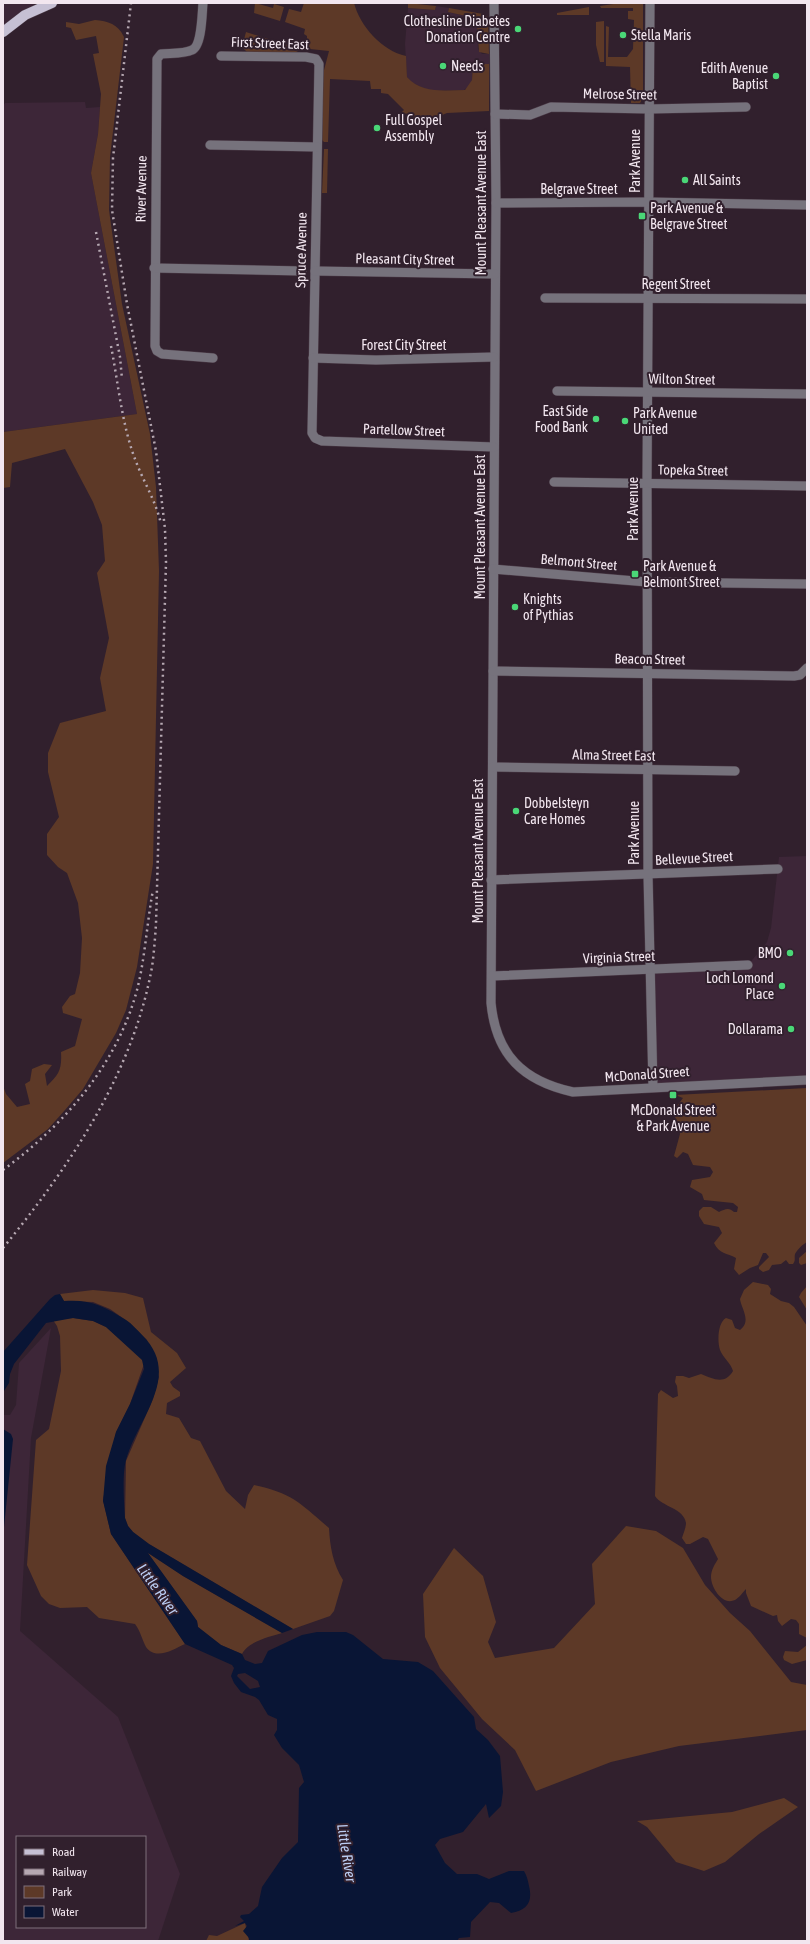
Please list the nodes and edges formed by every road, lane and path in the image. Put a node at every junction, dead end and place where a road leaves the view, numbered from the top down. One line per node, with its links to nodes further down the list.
1 (52, 3): 5 (main road)
2 (203, 3): 16 (street, River Avenue)
3 (494, 3): 10 (street, Mount Pleasant Avenue East)
4 (650, 3): 9 (street, Park Avenue)
5 (3, 32)
6 (221, 56): 7 (street, First Street East)
7 (318, 61): 12 (street, Spruce Avenue)
8 (746, 107): 9 (street, Melrose Street)
9 (649, 109): 10 (street, Melrose Street); 13 (street, Park Avenue)
10 (495, 114): 14 (street, Mount Pleasant Avenue East)
11 (210, 145): 12 (street)
12 (317, 147): 18 (street, Spruce Avenue)
13 (649, 202): 14 (street, Belgrave Street); 15 (street, Belgrave Street); 21 (street, Park Avenue)
14 (496, 203): 19 (street, Mount Pleasant Avenue East)
15 (807, 205)
16 (154, 268): 17 (street); 24 (street, River Avenue)
17 (302, 271)
18 (315, 271): 19 (street, Pleasant City Street); 25 (street, Spruce Avenue)
19 (495, 274): 23 (street, Mount Pleasant Avenue East)
20 (544, 298): 21 (street, Regent Street)
21 (648, 298): 22 (street, Regent Street); 27 (street, Park Avenue)
22 (807, 299)
23 (494, 357): 25 (street, Forest City Street); 30 (street, Mount Pleasant Avenue East)
24 (213, 358)
25 (313, 358): 29 (street, Spruce Avenue)
26 (557, 391): 27 (street, Wilton Street)
27 (647, 392): 28 (street, Wilton Street); 32 (street, Park Avenue)
28 (807, 394)
29 (315, 438): 30 (street, Partellow Street)
30 (494, 447): 34 (street, Mount Pleasant Avenue East)
31 (554, 482): 32 (street, Topeka Street)
32 (647, 484): 33 (street, Topeka Street); 35 (street, Park Avenue)
33 (807, 486)
34 (493, 569): 35 (street, Belmont Street); 38 (street, Mount Pleasant Avenue East)
35 (648, 582): 36 (street, Belmont Street); 39 (street, Park Avenue)
36 (807, 584)
37 (806, 669): 39 (street, Beacon Street)
38 (493, 671): 39 (street, Beacon Street); 40 (street, Mount Pleasant Avenue East)
39 (648, 673): 41 (street, Park Avenue)
40 (493, 767): 41 (street, Alma Street East); 45 (street, Mount Pleasant Avenue East)
41 (648, 769): 42 (street, Alma Street East); 44 (street, Park Avenue)
42 (735, 771)
43 (778, 868): 44 (street, Bellevue Street)
44 (648, 875): 45 (street, Bellevue Street); 47 (street, Park Avenue)
45 (491, 880): 48 (street, Mount Pleasant Avenue East)
46 (748, 965): 47 (street, Virginia Street)
47 (649, 970): 48 (street, Virginia Street); 51 (street, Park Avenue)
48 (492, 976): 49 (street, Mount Pleasant Avenue East)
49 (504, 1049): 51 (street, McDonald Street)
50 (807, 1080): 51 (street, McDonald Street)
51 (653, 1087)

